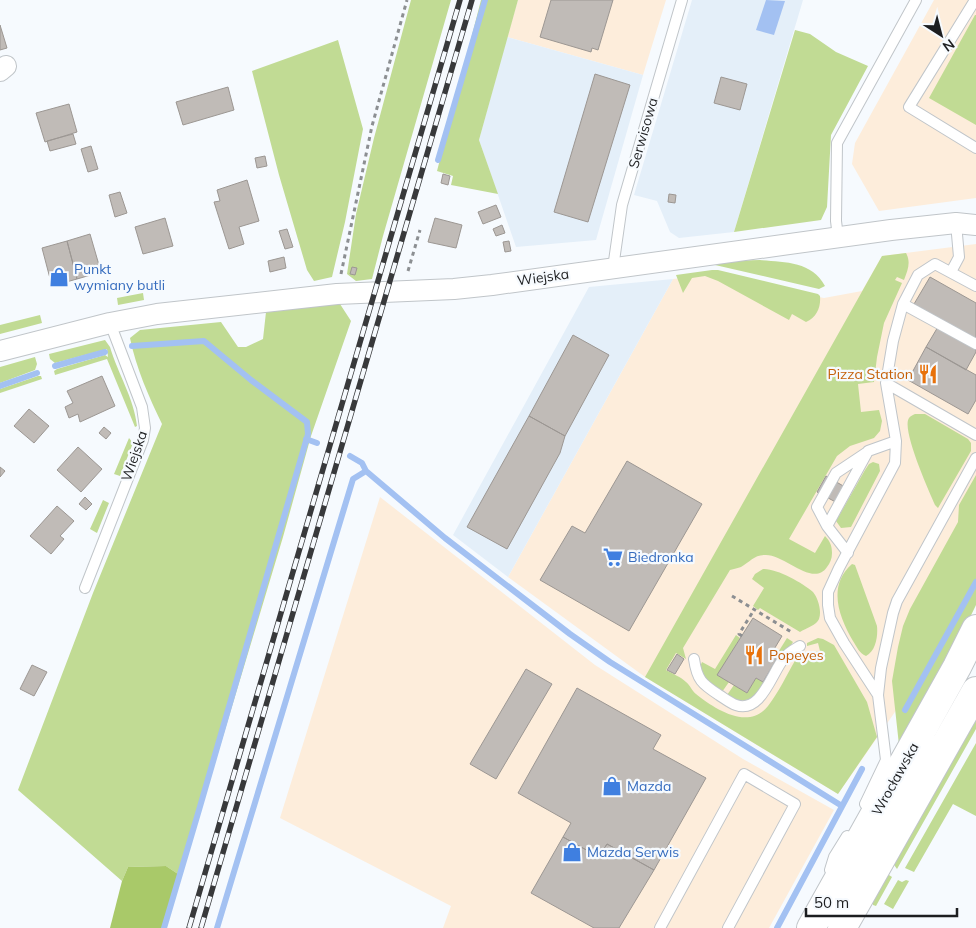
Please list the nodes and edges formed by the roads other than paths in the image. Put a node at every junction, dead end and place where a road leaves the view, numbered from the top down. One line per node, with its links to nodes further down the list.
1 (682, 0): 7 (lane, Serwisowa)
2 (916, 0): 6 (lane)
3 (975, 3): 4 (lane)
4 (976, 148)
5 (966, 224): 6 (street, Wiejska); 8 (lane)
6 (838, 237): 7 (street, Wiejska)
7 (613, 268): 11 (street, Wiejska)
8 (951, 272): 9 (lane); 10 (lane)
9 (976, 286)
10 (903, 304): 12 (lane); 14 (lane)
11 (110, 323): 13 (street, Wiejska); 21 (lane, Wiejska)
12 (976, 344)
13 (0, 351)
14 (886, 383): 15 (lane); 16 (lane)
15 (976, 435)
16 (896, 441): 17 (lane); 20 (lane)
17 (868, 451): 19 (lane); 19 (lane)
18 (976, 458): 26 (lane)
19 (827, 526): 20 (lane)
20 (848, 553): 26 (lane)
21 (84, 588)
22 (976, 629): 29 (main road, Wrocławska)
23 (800, 646): 24 (lane)
24 (694, 659)
25 (976, 691): 32 (main road, Wrocławska)
26 (878, 695): 27 (lane)
27 (862, 810)
28 (853, 826): 29 (lane)
29 (812, 926)
30 (660, 928): 31 (lane)
31 (728, 928)
32 (842, 928)

